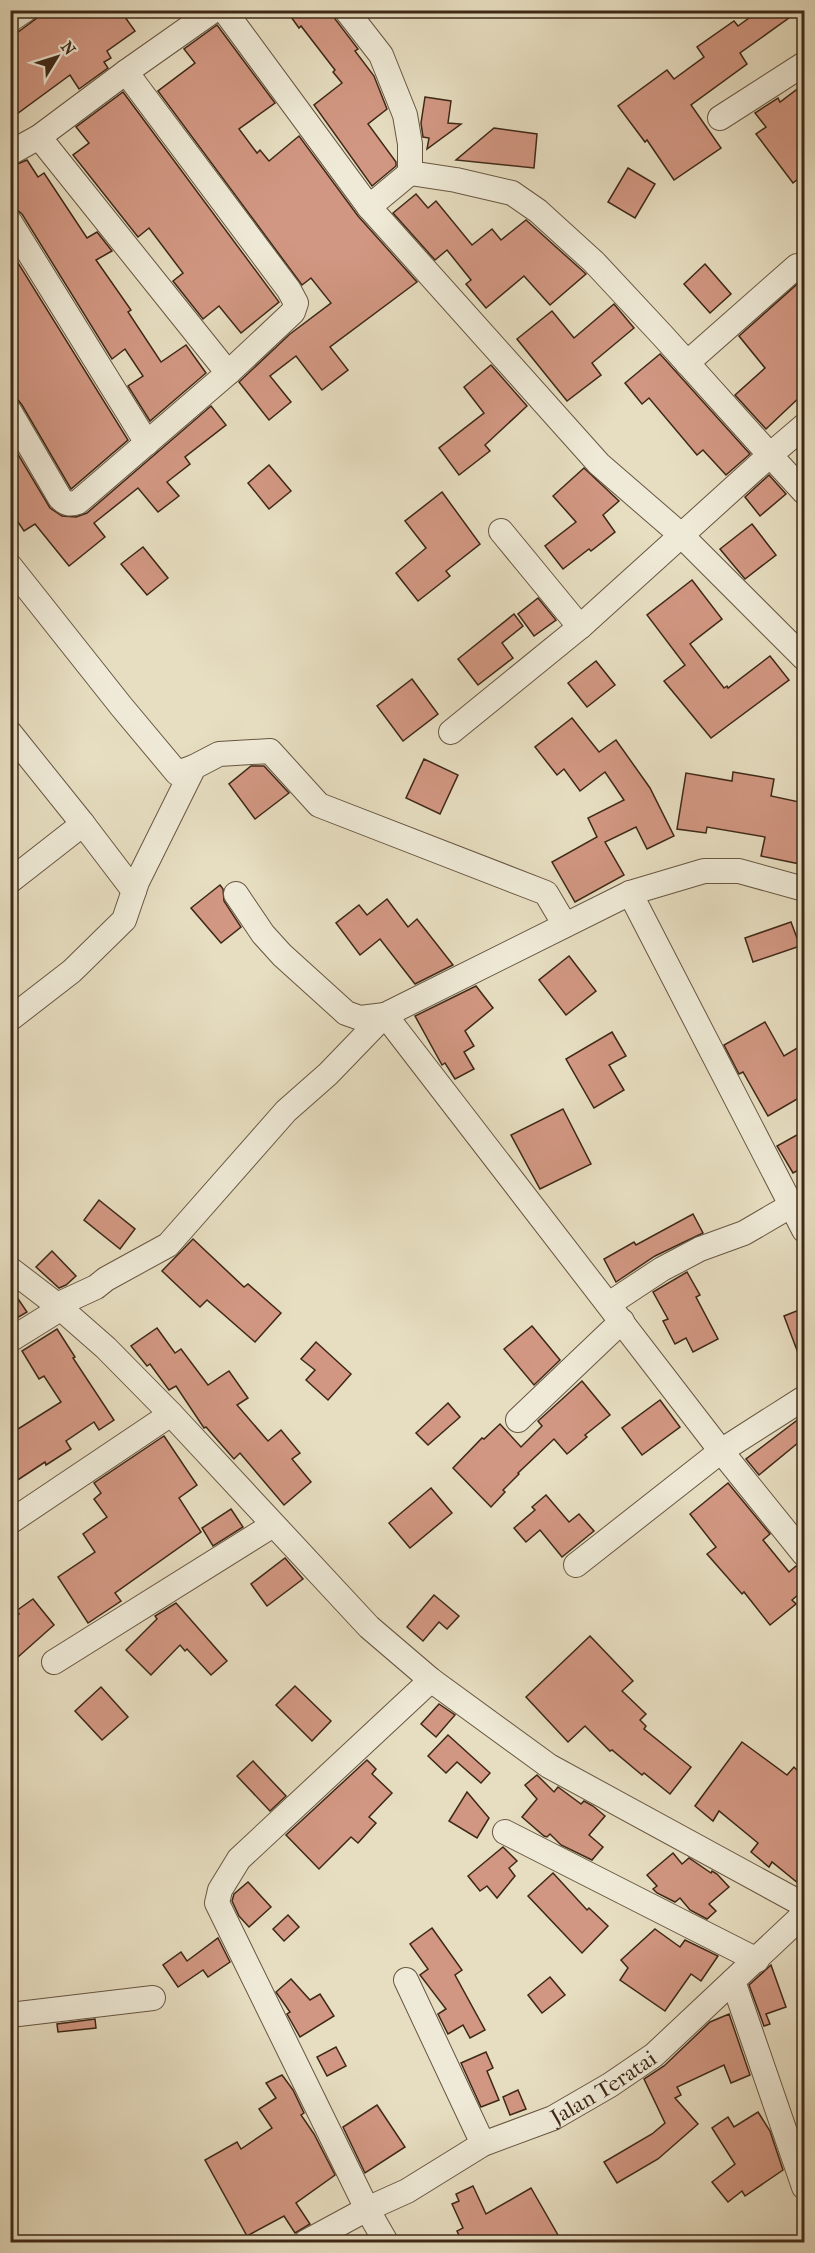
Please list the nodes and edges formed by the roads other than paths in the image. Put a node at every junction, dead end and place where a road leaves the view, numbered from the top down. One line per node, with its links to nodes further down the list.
1 (25, 10): 5 (street)
2 (214, 10): 7 (street)
3 (224, 10): 12 (street)
4 (346, 11): 11 (street)
5 (10, 20)
6 (804, 64): 8 (street)
7 (126, 72): 9 (street); 16 (street)
8 (720, 118)
9 (39, 136): 10 (street); 16 (street)
10 (11, 151)
11 (410, 173): 12 (street); 15 (street)
12 (369, 207): 23 (street)
13 (10, 222): 19 (street)
14 (797, 266): 15 (street)
15 (687, 363): 20 (street)
16 (228, 374): 19 (street)
17 (10, 412): 19 (street)
18 (804, 426): 20 (street)
19 (147, 443)
20 (770, 456): 21 (street); 23 (street)
21 (804, 492)
22 (501, 531): 25 (street)
23 (681, 535): 25 (street); 26 (street)
24 (10, 566): 29 (street)
25 (580, 627): 27 (street)
26 (804, 658)
27 (451, 732)
28 (10, 733): 30 (street)
29 (194, 766): 33 (street); 36 (street)
30 (83, 825): 31 (street); 33 (street)
31 (10, 881)
32 (804, 889): 34 (street)
33 (134, 891): 38 (street)
34 (630, 893): 36 (street); 39 (street)
35 (236, 894): 37 (street)
36 (565, 925): 37 (street)
37 (385, 1015): 42 (street); 43 (street)
38 (10, 1019)
39 (792, 1205): 40 (street); 43 (street)
40 (804, 1230)
41 (10, 1269): 42 (street)
42 (58, 1307): 44 (street); 46 (street)
43 (615, 1313): 47 (street); 48 (street)
44 (10, 1340)
45 (804, 1398): 48 (street)
46 (171, 1414): 49 (street); 50 (street)
47 (518, 1420)
48 (721, 1451): 51 (street); 52 (street)
49 (10, 1522)
50 (273, 1525): 53 (street); 54 (street)
51 (804, 1554)
52 (576, 1565)
53 (54, 1662)
54 (431, 1680): 56 (street); 65 (street)
55 (505, 1832): 58 (street)
56 (804, 1905)
57 (804, 1914): 58 (street, Jalan Teratai)
58 (756, 1960): 60 (street, Jalan Teratai)
59 (406, 1980): 63 (street)
60 (733, 1981): 63 (street, Jalan Teratai); 64 (street)
61 (153, 1998): 62 (street)
62 (10, 2015)
63 (483, 2144): 65 (street, Jalan Teratai)
64 (804, 2187)
65 (367, 2209): 66 (street, Jalan Teratai); 67 (street)
66 (306, 2242)
67 (386, 2242)

